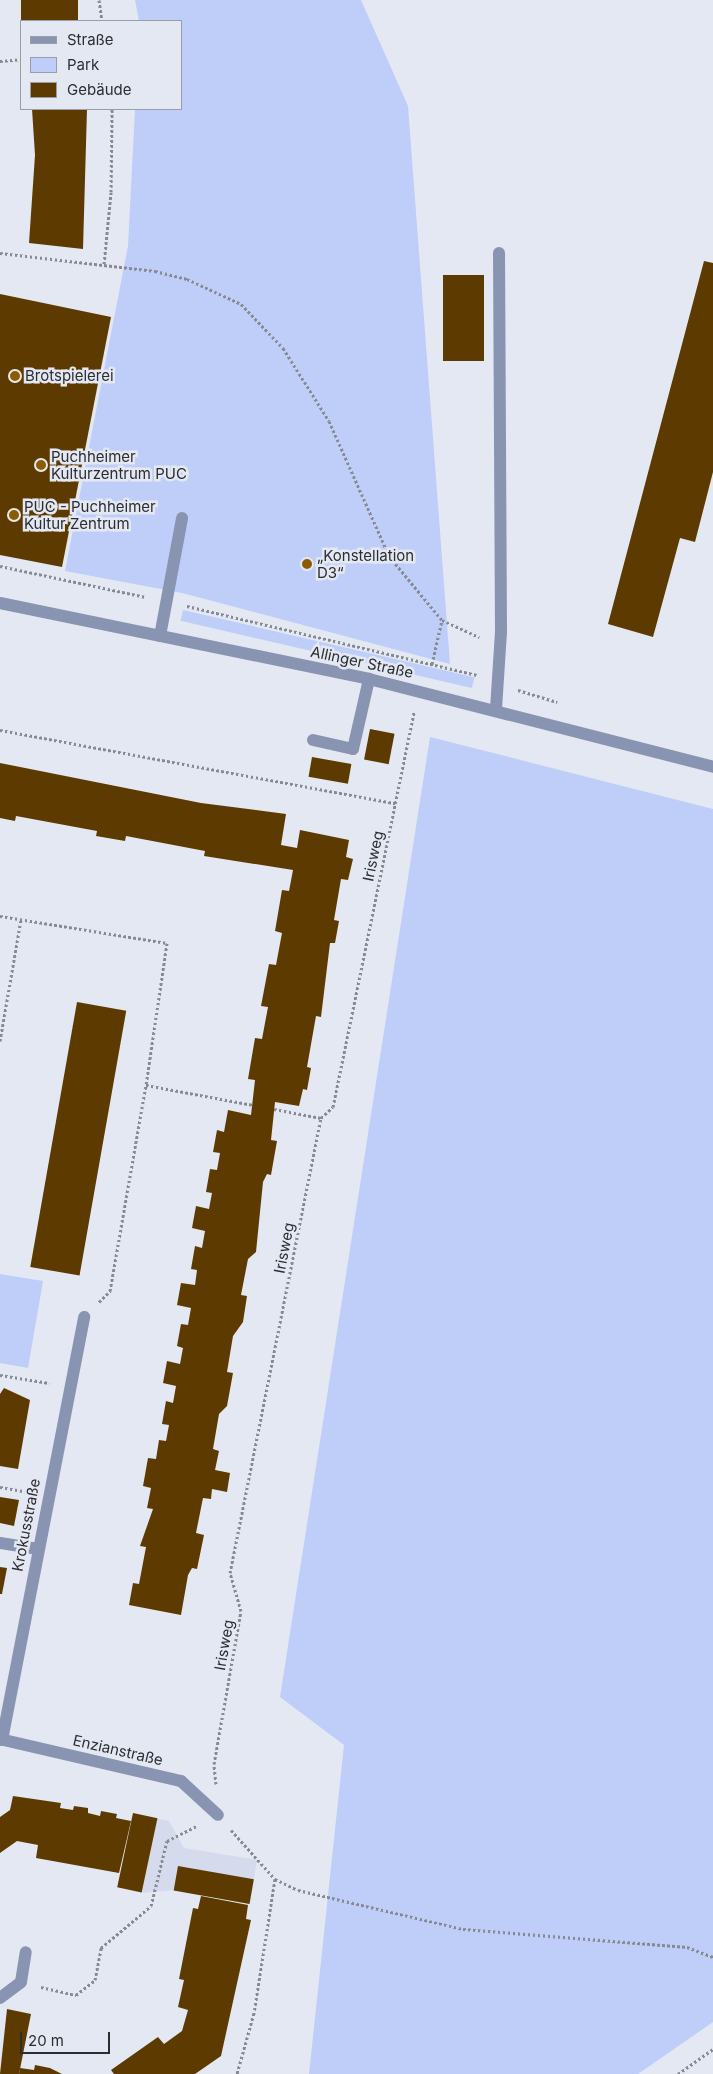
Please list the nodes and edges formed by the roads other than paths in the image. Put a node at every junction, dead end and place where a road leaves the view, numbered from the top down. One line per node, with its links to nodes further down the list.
1 (499, 253): 6 (street)
2 (182, 518): 4 (street)
3 (0, 603): 4 (street, Allinger Straße)
4 (160, 636): 5 (street, Allinger Straße)
5 (369, 679): 6 (street, Allinger Straße); 7 (street)
6 (496, 709): 8 (street, Allinger Straße)
7 (313, 740)
8 (713, 767)
9 (84, 1317): 11 (street, Krokusstraße)
10 (0, 1542): 11 (street)
11 (37, 1549): 12 (street, Krokusstraße)
12 (1, 1739): 13 (street, Enzianstraße)
13 (218, 1815)
14 (26, 1952): 15 (street)
15 (0, 1998)

